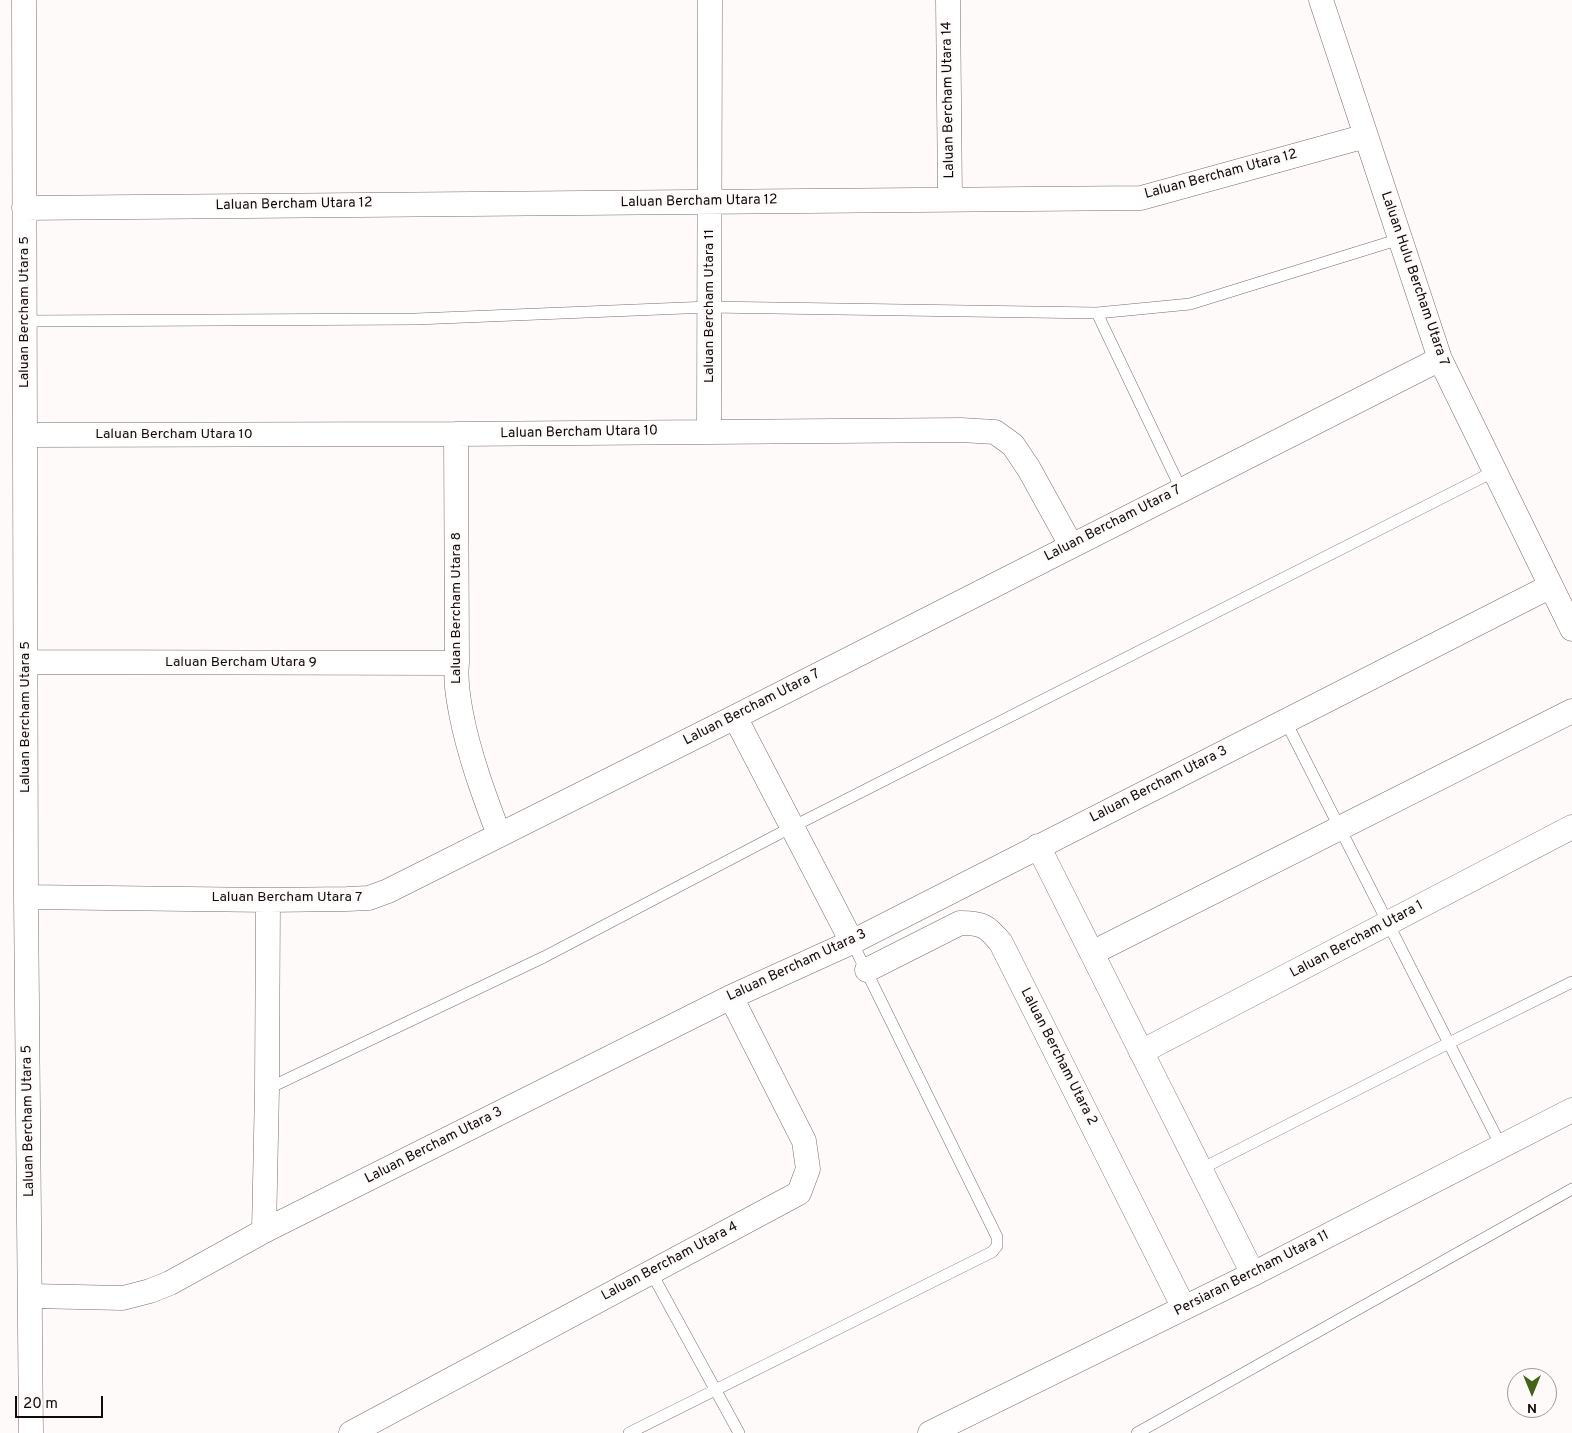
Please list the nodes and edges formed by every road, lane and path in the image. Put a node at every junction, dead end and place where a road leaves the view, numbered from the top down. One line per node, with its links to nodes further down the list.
1 (24, 0): 8 (street, Laluan Bercham Utara 5)
2 (710, 0): 7 (street, Laluan Bercham Utara 11)
3 (948, 0): 6 (street, Laluan Bercham Utara 14)
4 (1321, 0): 5 (street, Laluan Hulu Bercham Utara 7)
5 (1366, 136): 6 (street, Laluan Bercham Utara 12); 9 (street, Laluan Hulu Bercham Utara 7)
6 (950, 200): 7 (street, Laluan Bercham Utara 12)
7 (710, 201): 8 (street, Laluan Bercham Utara 12); 10 (street, Laluan Bercham Utara 11)
8 (24, 208): 12 (street, Laluan Bercham Utara 5)
9 (1400, 239): 11 (lane); 13 (street, Laluan Hulu Bercham Utara 7)
10 (710, 307): 11 (lane); 12 (lane); 14 (street, Laluan Bercham Utara 11)
11 (1096, 313): 18 (lane)
12 (25, 321): 16 (street, Laluan Bercham Utara 5)
13 (1440, 358): 17 (street, Laluan Hulu Bercham Utara 7); 18 (street, Laluan Bercham Utara 7)
14 (710, 431): 15 (street, Laluan Bercham Utara 10); 19 (street, Laluan Bercham Utara 10)
15 (456, 434): 16 (street, Laluan Bercham Utara 10); 23 (street, Laluan Bercham Utara 8)
16 (25, 435): 22 (street, Laluan Bercham Utara 5)
17 (1495, 471): 20 (street, Laluan Hulu Bercham Utara 7); 27 (lane)
18 (1181, 489): 19 (street, Laluan Bercham Utara 7)
19 (1071, 545): 25 (street, Laluan Bercham Utara 7)
20 (1551, 586): 21 (street, Laluan Hulu Bercham Utara 7); 26 (street, Laluan Bercham Utara 3)
21 (1572, 629)
22 (26, 662): 23 (street, Laluan Bercham Utara 9); 32 (street, Laluan Bercham Utara 5)
23 (457, 663): 30 (street, Laluan Bercham Utara 8)
24 (1572, 711): 29 (street)
25 (735, 717): 27 (street); 30 (street, Laluan Bercham Utara 7)
26 (1286, 720): 29 (lane); 31 (street, Laluan Bercham Utara 3)
27 (792, 827): 35 (street); 42 (lane)
28 (1572, 827): 34 (street, Laluan Bercham Utara 1)
29 (1340, 829): 34 (lane); 36 (street)
30 (499, 835): 33 (street, Laluan Bercham Utara 7)
31 (1038, 846): 35 (street, Laluan Bercham Utara 3); 36 (street)
32 (26, 897): 33 (street, Laluan Bercham Utara 7); 50 (street, Laluan Bercham Utara 5)
33 (268, 900): 42 (street)
34 (1388, 923): 40 (lane); 41 (street, Laluan Bercham Utara 1)
35 (852, 942): 37 (lane); 39 (street, Laluan Bercham Utara 3)
36 (1092, 954): 41 (street)
37 (867, 970): 51 (street, Laluan Bercham Utara 2); 52 (lane)
38 (1572, 982): 40 (lane)
39 (732, 997): 47 (street, Laluan Bercham Utara 3); 48 (street, Laluan Bercham Utara 4)
40 (1450, 1042): 44 (lane); 45 (lane)
41 (1142, 1052): 45 (street)
42 (267, 1089): 47 (street)
43 (1572, 1110): 44 (street, Persiaran Bercham Utara 11)
44 (1501, 1146): 49 (street, Persiaran Bercham Utara 11)
45 (1200, 1170): 49 (street)
46 (1572, 1189): 58 (lane)
47 (264, 1231): 50 (street, Laluan Bercham Utara 3)
48 (651, 1272): 52 (lane); 54 (street, Laluan Bercham Utara 4)
49 (1253, 1274): 51 (street, Persiaran Bercham Utara 11)
50 (30, 1296): 53 (street, Laluan Bercham Utara 5)
51 (1184, 1308): 57 (street, Persiaran Bercham Utara 11)
52 (715, 1389): 55 (lane); 56 (lane)
53 (31, 1433)
54 (351, 1433)
55 (629, 1433)
56 (739, 1433)
57 (930, 1433)
58 (1137, 1433)

